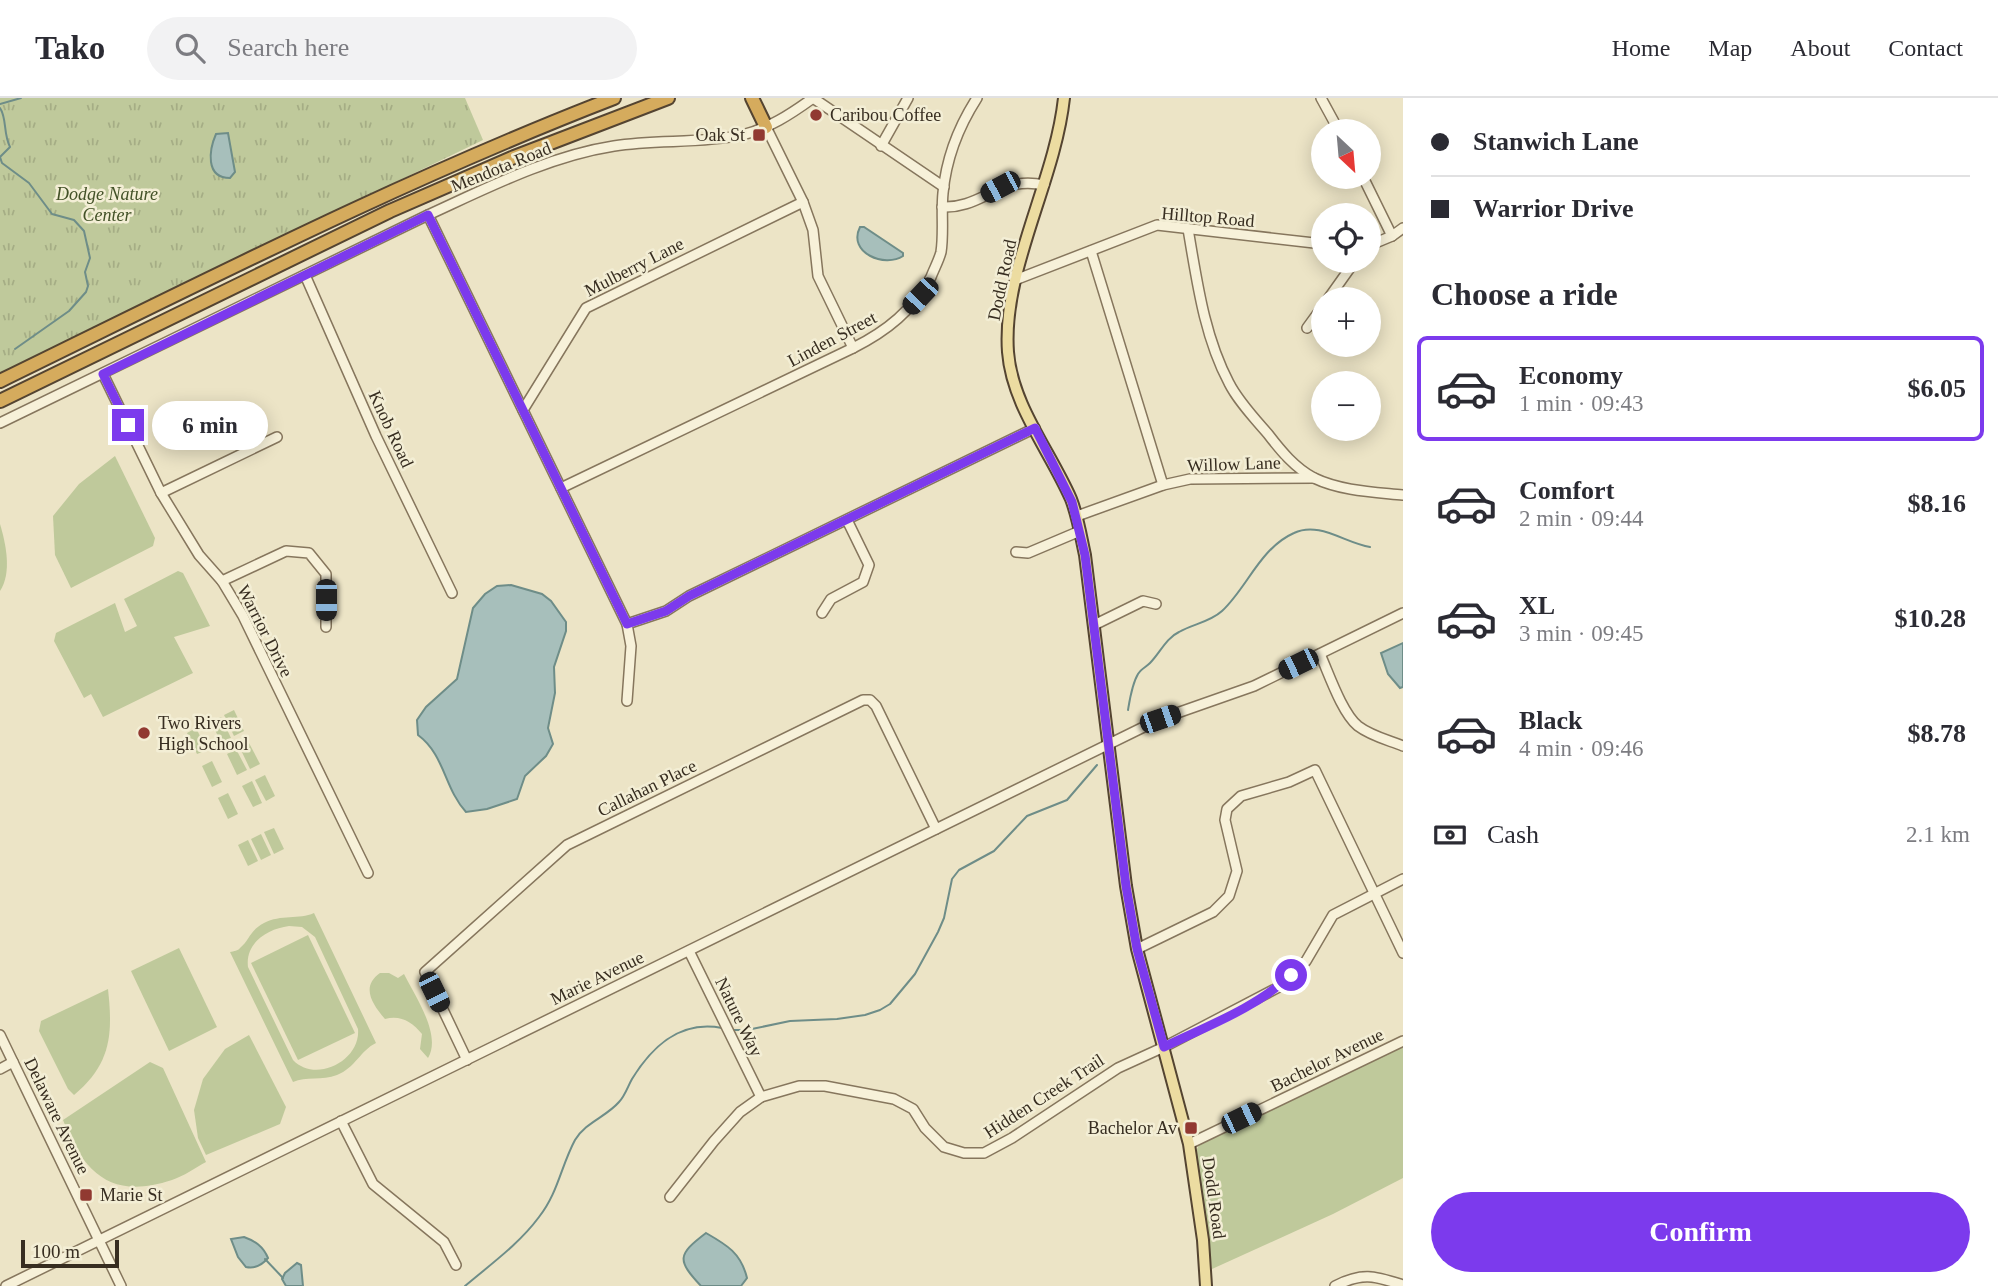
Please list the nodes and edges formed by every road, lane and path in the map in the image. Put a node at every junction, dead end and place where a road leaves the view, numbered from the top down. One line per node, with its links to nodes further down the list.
1 (614, 98): 11 (highway)
2 (668, 98): 16 (highway)
3 (752, 98): 10 (highway)
4 (813, 98): 10 (street, Mendota Road); 12 (street)
5 (908, 98): 12 (street)
6 (978, 98): 14 (street, Linden Street)
7 (1064, 98): 13 (main road, Dodd Road)
8 (1321, 98): 9 (street)
9 (1332, 119)
10 (766, 127): 17 (street); 19 (street, Mendota Road)
11 (512, 138): 16 (highway); 32 (highway)
12 (881, 146): 14 (street)
13 (1044, 185): 18 (street); 27 (main road, Dodd Road)
14 (944, 187): 18 (street, Linden Street)
15 (1369, 189): 22 (street)
16 (426, 196): 33 (highway)
17 (803, 202): 30 (street); 34 (street, Mulberry Lane)
18 (942, 207): 30 (street, Linden Street)
19 (428, 215): 26 (street, Mendota Road); 34 (street)
20 (1403, 228): 22 (street)
21 (1188, 229): 24 (street, Hilltop Road); 25 (street, Hilltop Road); 38 (street)
22 (1392, 236): 23 (street)
23 (1381, 241)
24 (1311, 243)
25 (1091, 251): 27 (street, Hilltop Road); 39 (street)
26 (305, 275): 31 (street, Mendota Road); 48 (street, Knob Road)
27 (1015, 281): 36 (main road, Dodd Road)
28 (1311, 322): 29 (street)
29 (1307, 328)
30 (853, 348): 40 (street, Linden Street)
31 (103, 374): 35 (street, Mendota Road); 41 (street, Warrior Drive)
32 (0, 381)
33 (0, 401)
34 (523, 410): 40 (street)
35 (0, 423)
36 (1035, 428): 43 (main road, Dodd Road); 44 (street)
37 (277, 437): 41 (street)
38 (1314, 478): 39 (street, Willow Lane); 42 (street)
39 (1163, 485): 43 (street, Willow Lane)
40 (561, 488): 52 (street)
41 (161, 494): 47 (street, Warrior Drive)
42 (1403, 495)
43 (1077, 516): 45 (main road, Dodd Road)
44 (848, 520): 50 (street); 52 (street)
45 (1080, 531): 46 (street); 53 (main road, Dodd Road)
46 (1016, 552)
47 (222, 581): 54 (street); 60 (street, Warrior Drive)
48 (452, 593)
49 (1156, 604): 53 (street)
50 (822, 613)
51 (1403, 613): 55 (street, Marie Avenue)
52 (627, 624): 56 (street)
53 (1094, 625): 57 (main road, Dodd Road)
54 (326, 627)
55 (1320, 654): 57 (street, Marie Avenue); 58 (street)
56 (627, 701)
57 (1109, 744): 59 (street, Marie Avenue); 63 (main road, Dodd Road)
58 (1403, 746)
59 (936, 829): 64 (street, Marie Avenue); 69 (street, Callahan Place)
60 (368, 873)
61 (1403, 879): 62 (street, Hidden Creek Trail)
62 (1374, 893): 63 (street); 65 (street); 68 (street, Hidden Creek Trail)
63 (1137, 949): 68 (main road, Dodd Road)
64 (689, 951): 69 (street, Marie Avenue); 72 (street, Nature Way)
65 (1403, 953)
66 (0, 1035): 70 (street, Delaware Avenue)
67 (1403, 1041): 74 (street, Bachelor Avenue)
68 (1164, 1047): 72 (street, Hidden Creek Trail); 74 (main road, Dodd Road)
69 (467, 1060): 73 (street, Marie Avenue)
70 (13, 1062): 71 (street); 76 (street, Delaware Avenue)
71 (0, 1069)
72 (761, 1097): 75 (street, Hidden Creek Trail)
73 (341, 1121): 76 (street, Marie Avenue); 77 (street)
74 (1189, 1143): 81 (main road, Dodd Road)
75 (670, 1196)
76 (97, 1236): 79 (street, Marie Avenue); 80 (street, Delaware Avenue)
77 (456, 1265)
78 (1403, 1285): 82 (street)
79 (6, 1286)
80 (121, 1286)
81 (1206, 1286)
82 (1335, 1286)

